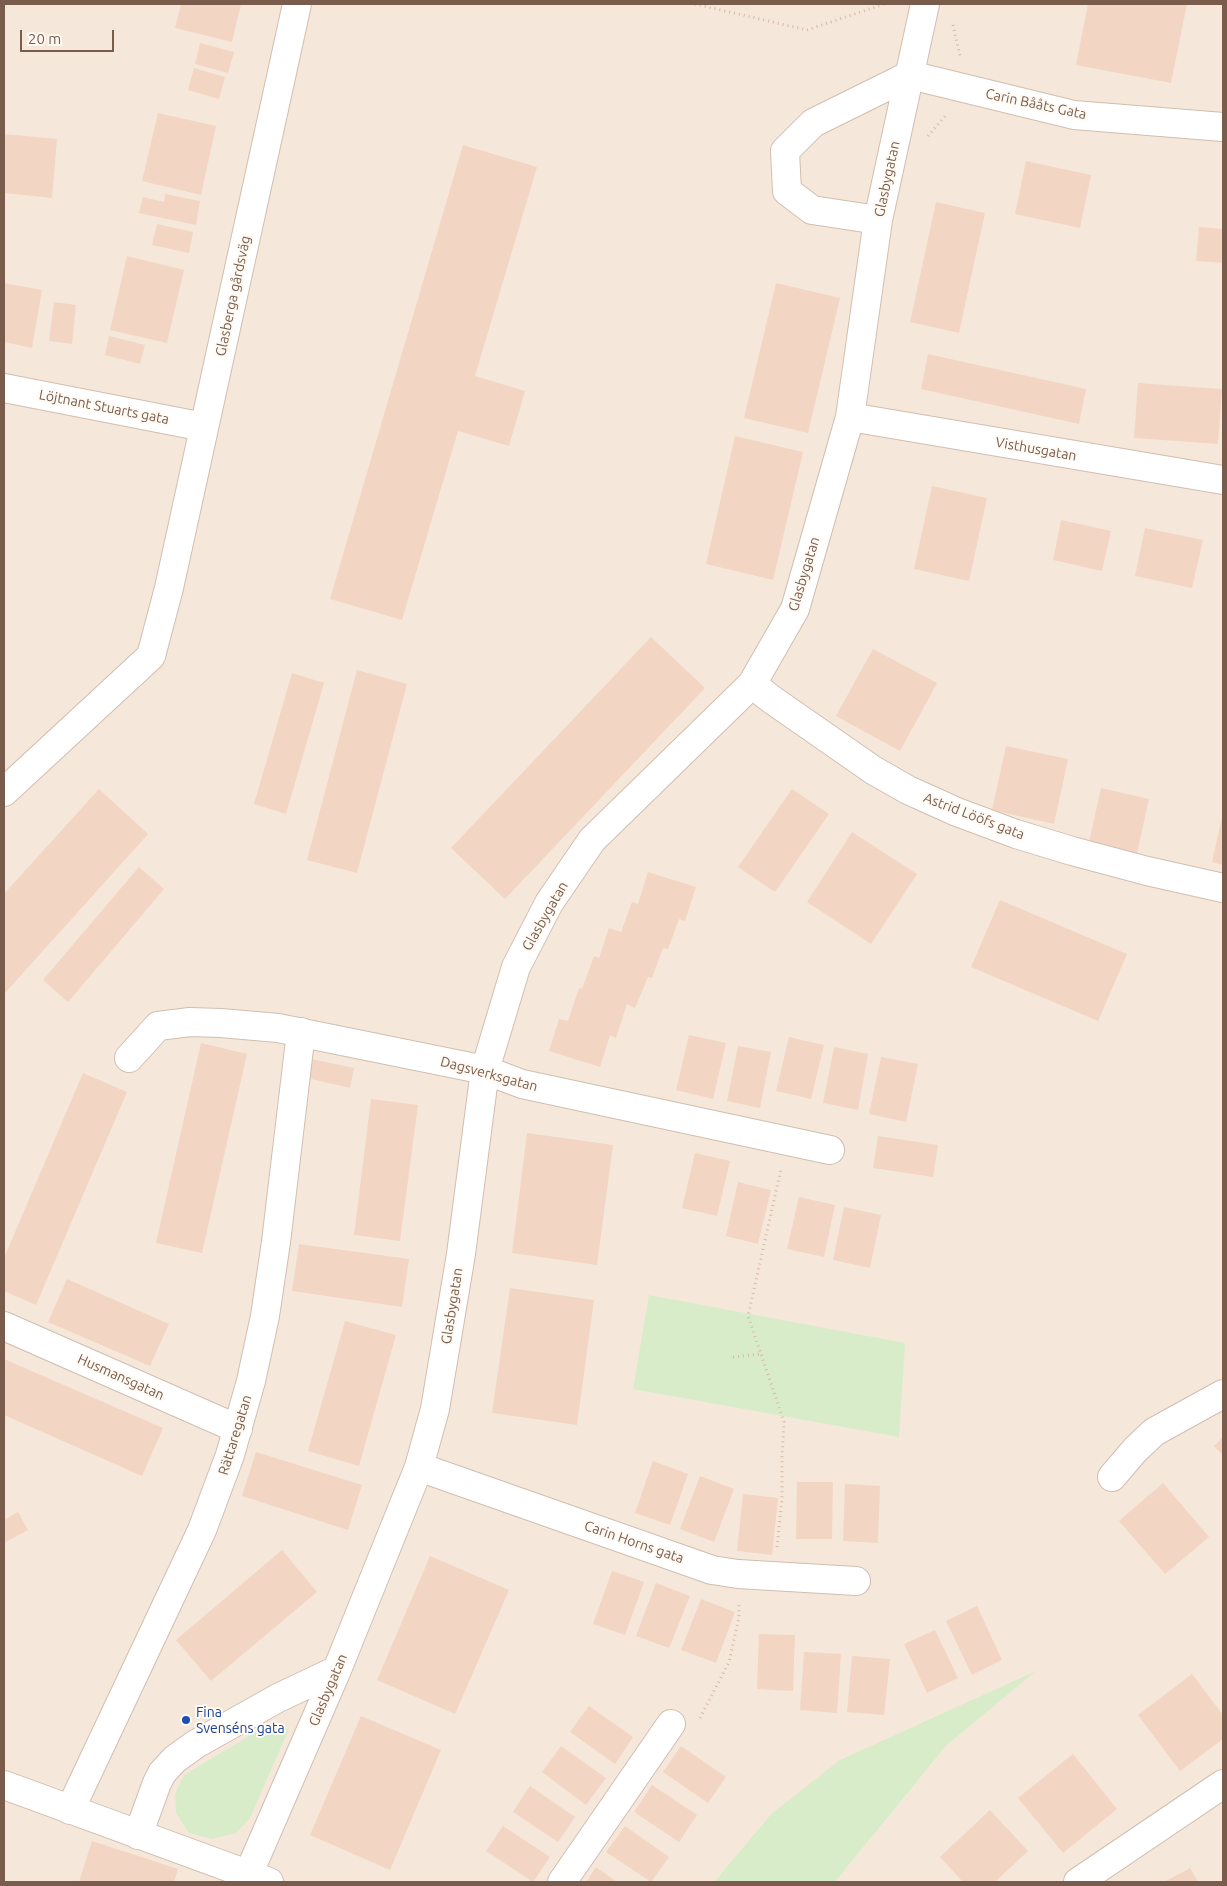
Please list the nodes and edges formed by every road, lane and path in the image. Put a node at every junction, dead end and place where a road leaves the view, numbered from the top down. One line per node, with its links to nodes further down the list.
1 (297, 4): 13 (street, Glasberga gårdsväg)
2 (695, 4): 3 (path)
3 (884, 4)
4 (925, 4): 6 (street, Glasbygatan)
5 (952, 24): 7 (path)
6 (910, 75): 7 (street, Carin Bååts Gata); 10 (street, Glasbygatan); 10 (street)
7 (966, 89): 8 (street, Carin Bååts Gata); 9 (path)
8 (1223, 127)
9 (926, 143)
10 (878, 220): 12 (street, Glasbygatan)
11 (4, 388): 13 (street, Löjtnant Stuarts gata)
12 (850, 417): 14 (street, Visthusgatan); 15 (street, Glasbygatan)
13 (204, 427): 16 (street, Glasberga gårdsväg)
14 (1223, 480)
15 (752, 684): 17 (street, Astrid Lööfs gata); 20 (street, Glasbygatan)
16 (4, 792)
17 (1223, 888)
18 (301, 1032): 19 (street, Dagsverksgatan); 20 (street, Dagsverksgatan); 27 (street, Rättaregatan)
19 (129, 1058)
20 (485, 1070): 21 (street, Dagsverksgatan); 28 (street, Glasbygatan)
21 (787, 1141): 22 (street, Dagsverksgatan); 24 (path)
22 (830, 1150)
23 (4, 1326): 27 (street, Husmansgatan)
24 (760, 1354): 25 (path); 31 (path)
25 (734, 1357)
26 (1223, 1394): 29 (street)
27 (238, 1429): 37 (street, Rättaregatan)
28 (418, 1467): 30 (street, Carin Horns gata); 33 (street, Glasbygatan)
29 (1112, 1477)
30 (738, 1574): 31 (street, Carin Horns gata); 34 (path)
31 (775, 1576): 32 (street, Carin Horns gata)
32 (856, 1581)
33 (337, 1670): 38 (street); 39 (street, Glasbygatan)
34 (671, 1724): 40 (street)
35 (1223, 1784): 41 (street)
36 (4, 1785): 37 (street)
37 (70, 1810): 38 (street)
38 (138, 1835): 39 (street)
39 (254, 1880)
40 (562, 1882)
41 (1078, 1882)

